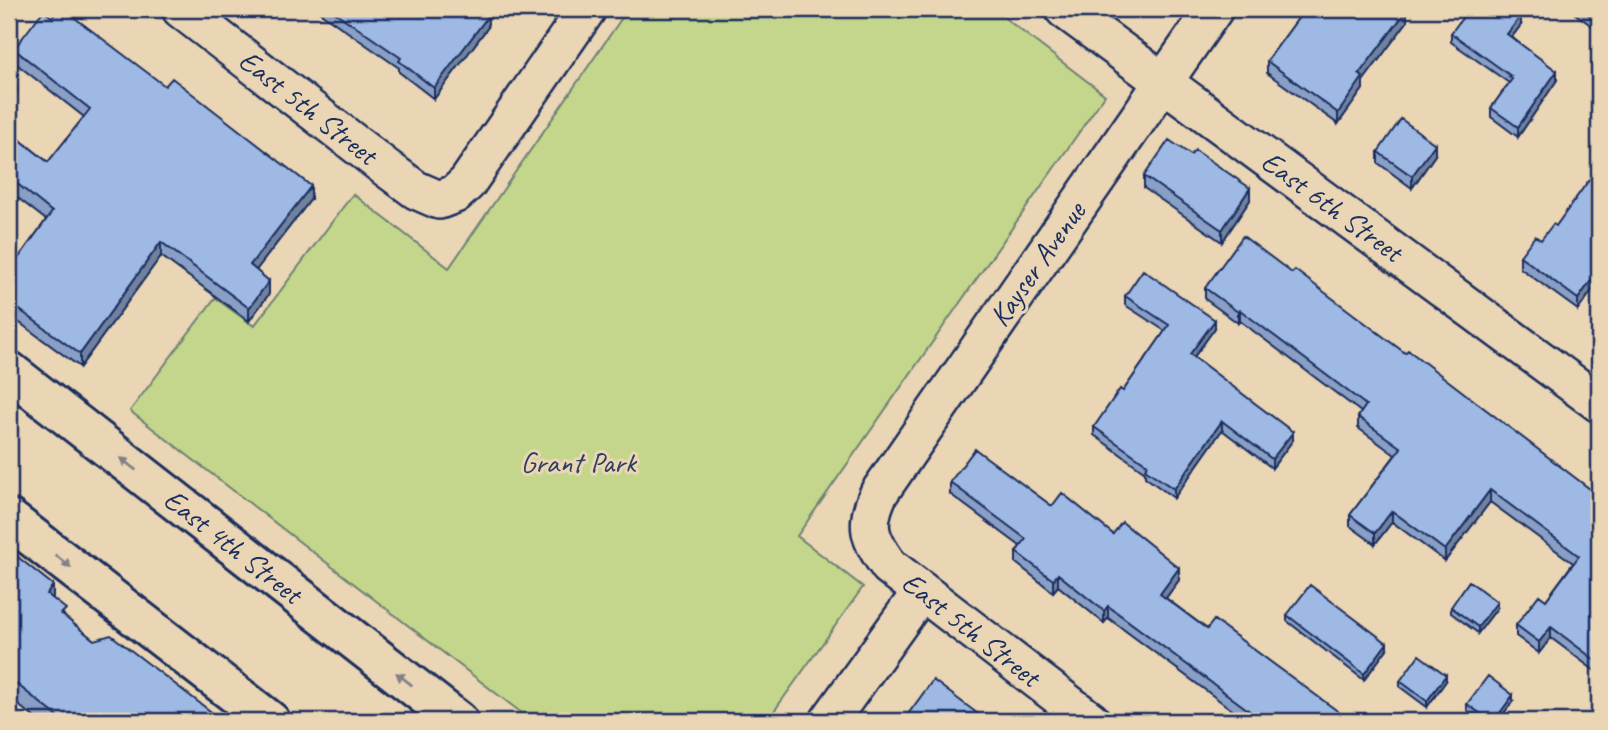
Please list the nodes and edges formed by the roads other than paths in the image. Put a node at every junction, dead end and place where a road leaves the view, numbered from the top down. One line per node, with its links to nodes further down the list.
1 (181, 9): 2 (street, East 5th Street)
2 (587, 9)
3 (1064, 9): 5 (street, East 6th Street)
4 (1214, 9): 5 (street, Kayser Avenue)
5 (1163, 82): 7 (street, East 6th Street); 9 (street, Kayser Avenue)
6 (9, 371): 12 (street, East 4th Street, one-way to 6)
7 (1599, 403)
8 (9, 519): 11 (street, one-way to 11)
9 (869, 523): 10 (street, East 5th Street)
10 (922, 591): 13 (street); 14 (street, East 5th Street)
11 (270, 721)
12 (458, 721)
13 (829, 721)
14 (1091, 721)

